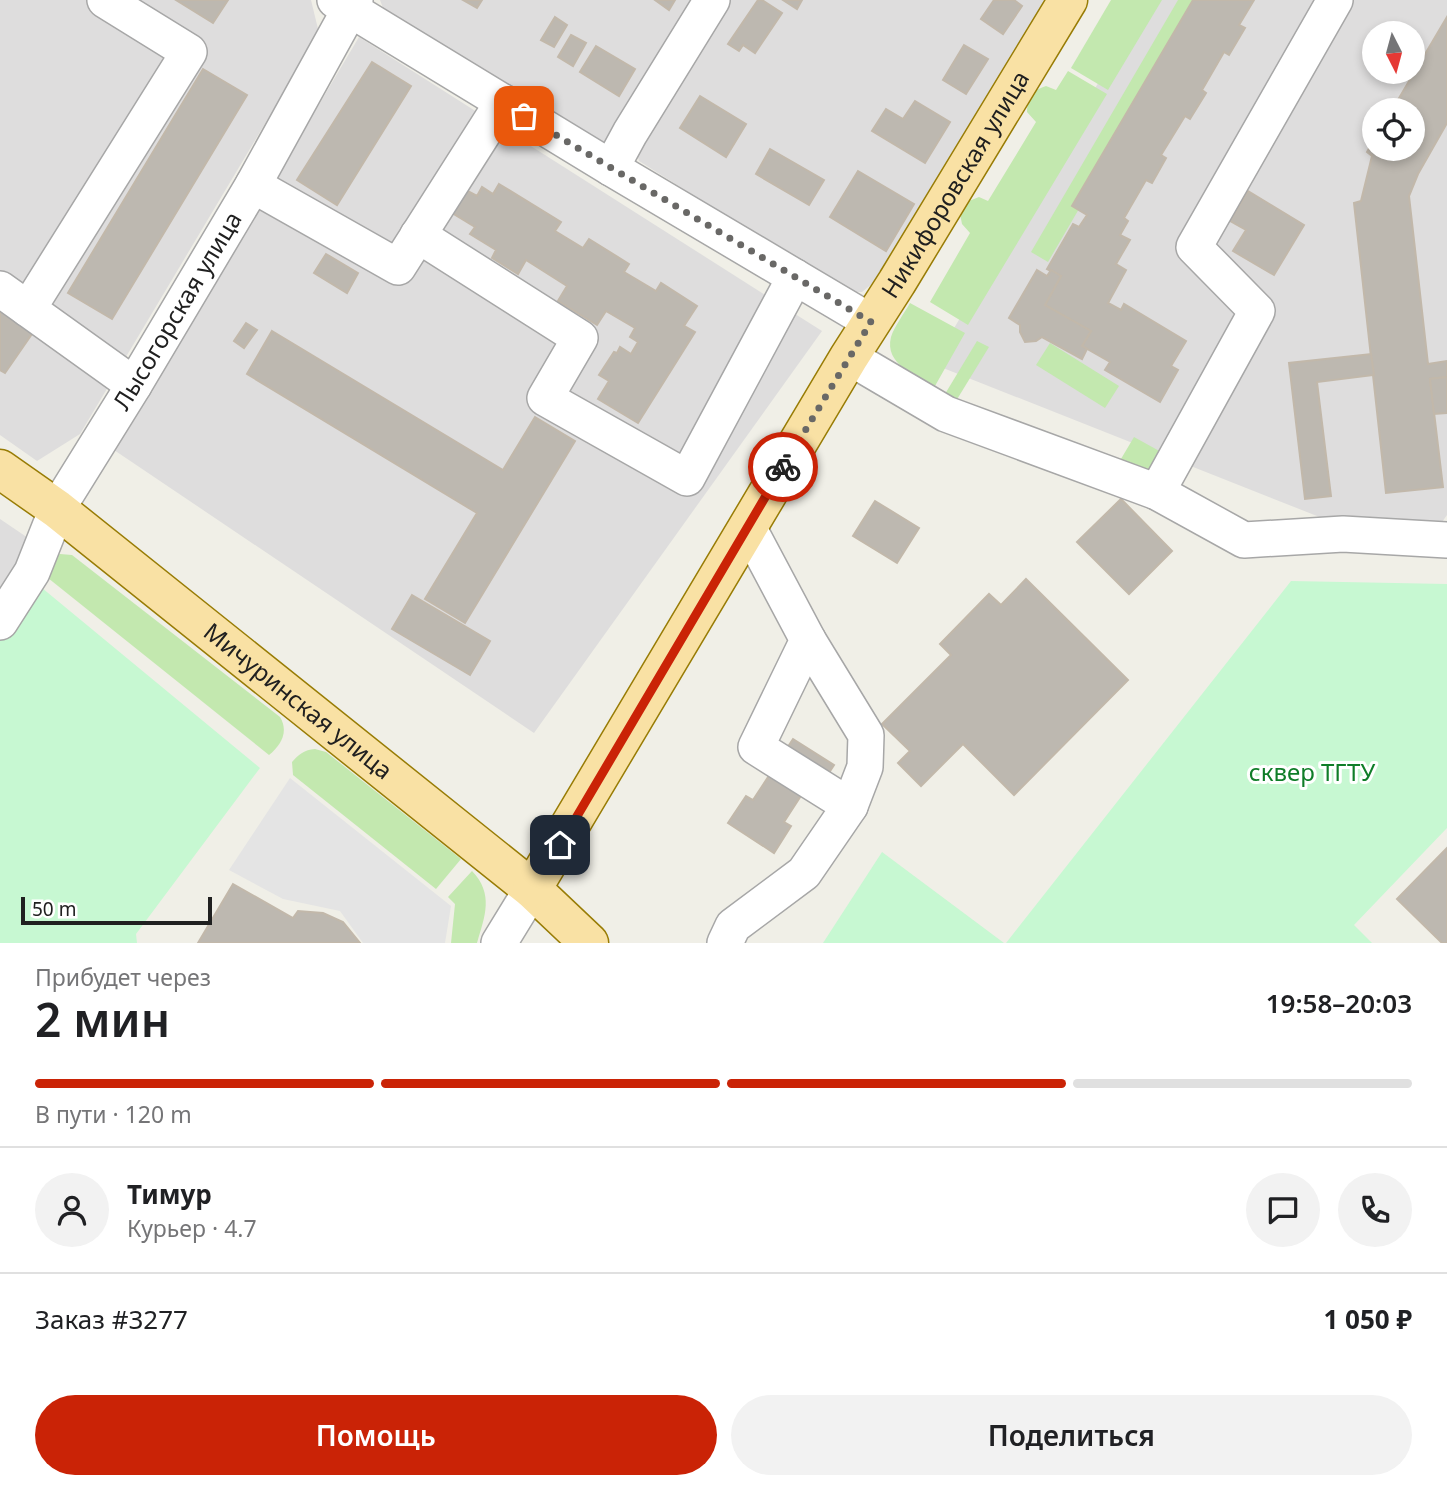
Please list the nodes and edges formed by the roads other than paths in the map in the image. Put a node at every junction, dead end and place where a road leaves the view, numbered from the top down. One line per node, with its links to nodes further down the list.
1 (105, 0): 12 (street)
2 (712, 0): 7 (street)
3 (1068, 0): 13 (main road, Никифоровская улица)
4 (1335, 0): 17 (street)
5 (347, 3): 6 (street); 8 (street, Лысогорская улица)
6 (503, 102): 7 (street); 9 (street)
7 (611, 168): 10 (street)
8 (253, 185): 9 (street); 15 (street, Лысогорская улица)
9 (418, 235): 10 (street)
10 (795, 277): 13 (street)
11 (0, 289): 12 (street)
12 (29, 309): 15 (street)
13 (871, 322): 14 (main road, Никифоровская улица)
14 (849, 358): 17 (street); 19 (main road, Никифоровская улица)
15 (134, 384): 18 (street, Лысогорская улица)
16 (0, 469): 18 (main road, Мичуринская улица)
17 (1157, 492): 20 (street)
18 (57, 509): 21 (street, Лысогорская улица); 24 (main road, Мичуринская улица)
19 (748, 527): 22 (street); 24 (main road, Никифоровская улица)
20 (1447, 540)
21 (0, 622)
22 (808, 640): 23 (street); 23 (street)
23 (850, 806): 27 (street)
24 (532, 889): 25 (street, Никифоровская улица); 26 (main road, Мичуринская улица)
25 (499, 943)
26 (589, 943)
27 (724, 943)

